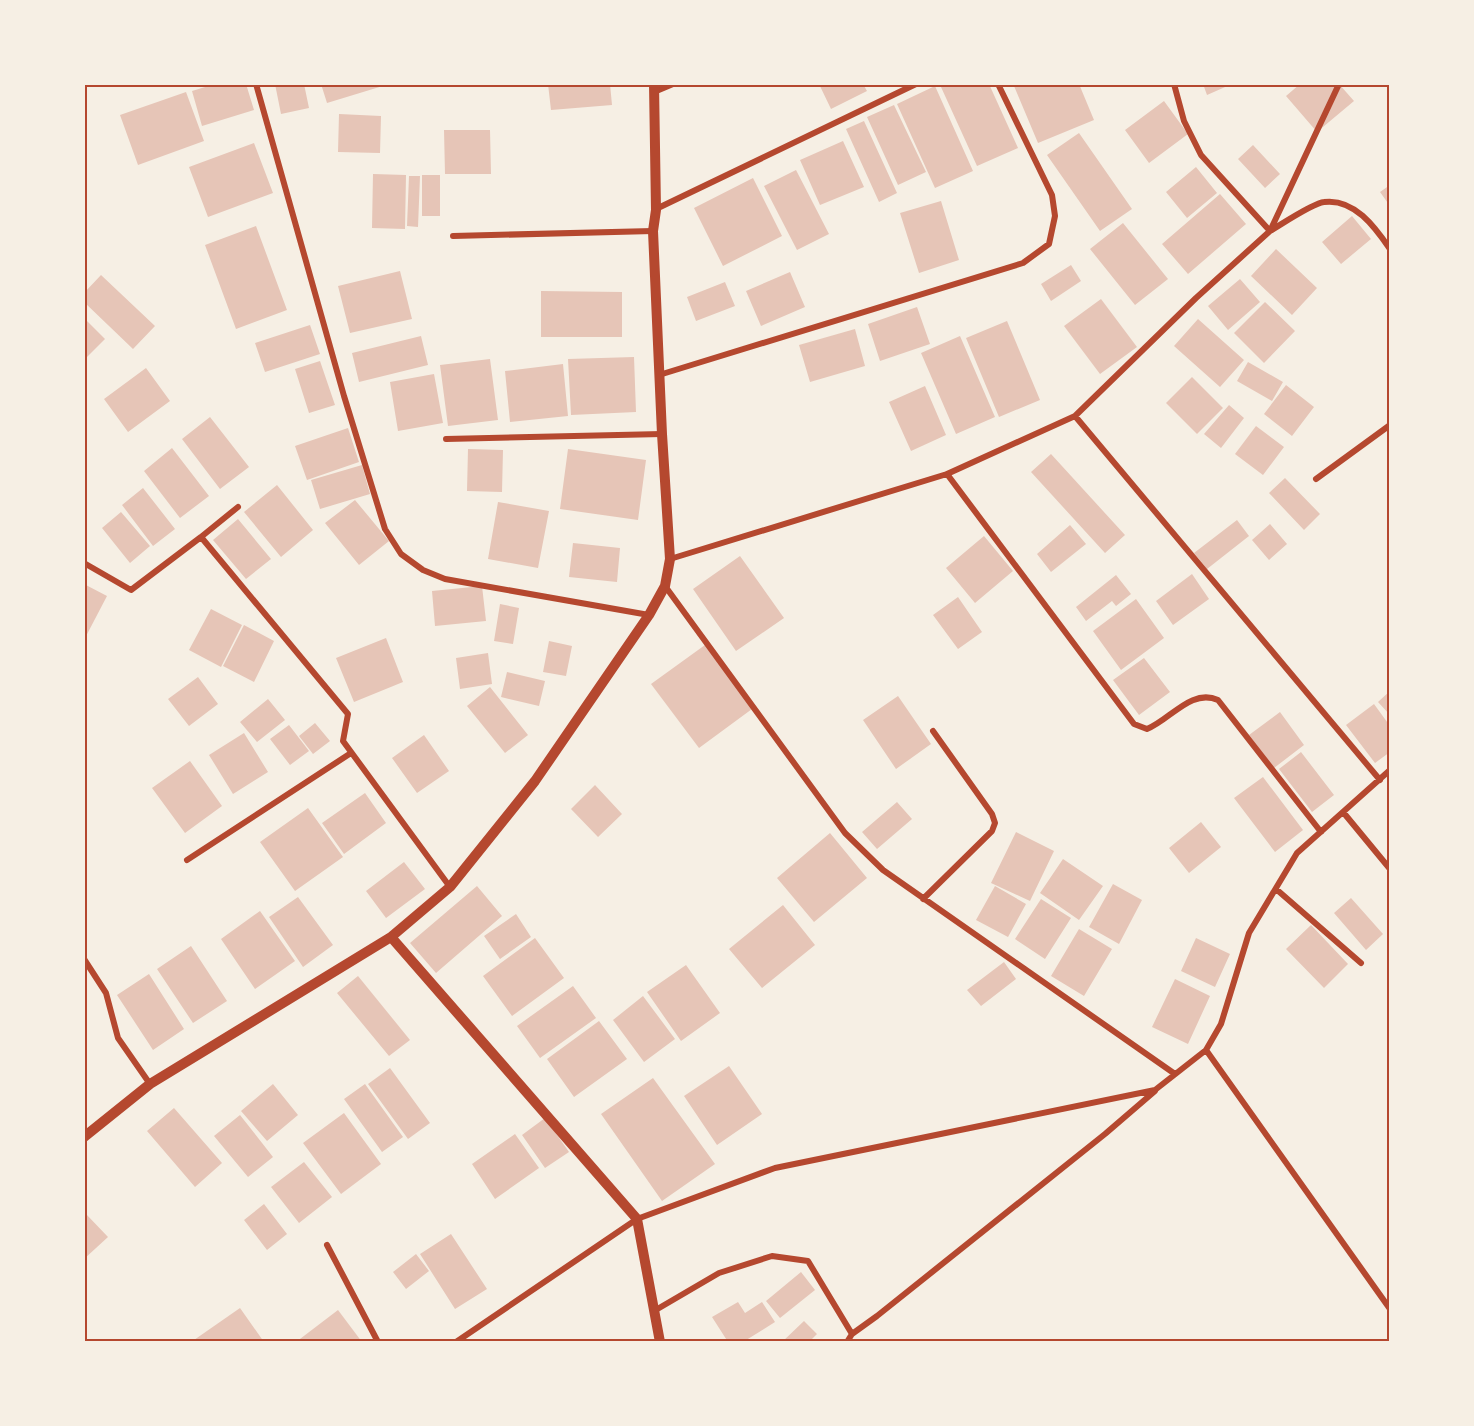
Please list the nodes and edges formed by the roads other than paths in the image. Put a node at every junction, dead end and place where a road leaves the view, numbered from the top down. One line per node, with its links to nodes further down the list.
1 (255, 84): 25 (street)
2 (673, 84): 7 (street)
3 (916, 84): 8 (street)
4 (998, 84): 13 (street)
5 (1174, 84): 10 (street)
6 (1339, 84): 10 (street)
7 (654, 88): 8 (street)
8 (656, 210): 9 (street)
9 (653, 231): 11 (street); 13 (street)
10 (1270, 231): 12 (street); 14 (street)
11 (453, 236)
12 (1390, 249)
13 (659, 375): 16 (street)
14 (1075, 416): 18 (street); 29 (street)
15 (1390, 425): 19 (street)
16 (662, 434): 17 (street); 22 (street)
17 (446, 439)
18 (947, 474): 22 (street); 31 (street)
19 (1316, 479)
20 (238, 507): 21 (street)
21 (201, 537): 23 (street); 27 (street)
22 (670, 559): 24 (street)
23 (84, 564)
24 (665, 586): 25 (street); 36 (street)
25 (649, 615): 34 (street)
26 (933, 730): 36 (street)
27 (351, 753): 32 (street); 34 (street)
28 (1390, 771): 29 (street)
29 (1380, 780): 30 (street)
30 (1343, 812): 31 (street); 33 (street)
31 (1321, 832): 35 (street)
32 (187, 860)
33 (1390, 869)
34 (450, 887): 37 (street)
35 (1276, 889): 39 (street); 40 (street)
36 (923, 899): 41 (street)
37 (391, 937): 42 (street); 45 (street)
38 (84, 959): 42 (street)
39 (1361, 963)
40 (1206, 1050): 41 (street); 47 (street)
41 (1175, 1074): 43 (street)
42 (150, 1084): 44 (street)
43 (1155, 1090): 45 (street); 49 (street)
44 (84, 1137)
45 (637, 1219): 48 (street); 51 (street)
46 (327, 1245): 50 (street)
47 (1390, 1309)
48 (654, 1311): 49 (street); 52 (street)
49 (852, 1334): 53 (street)
50 (378, 1342)
51 (456, 1342)
52 (660, 1342)
53 (847, 1342)

